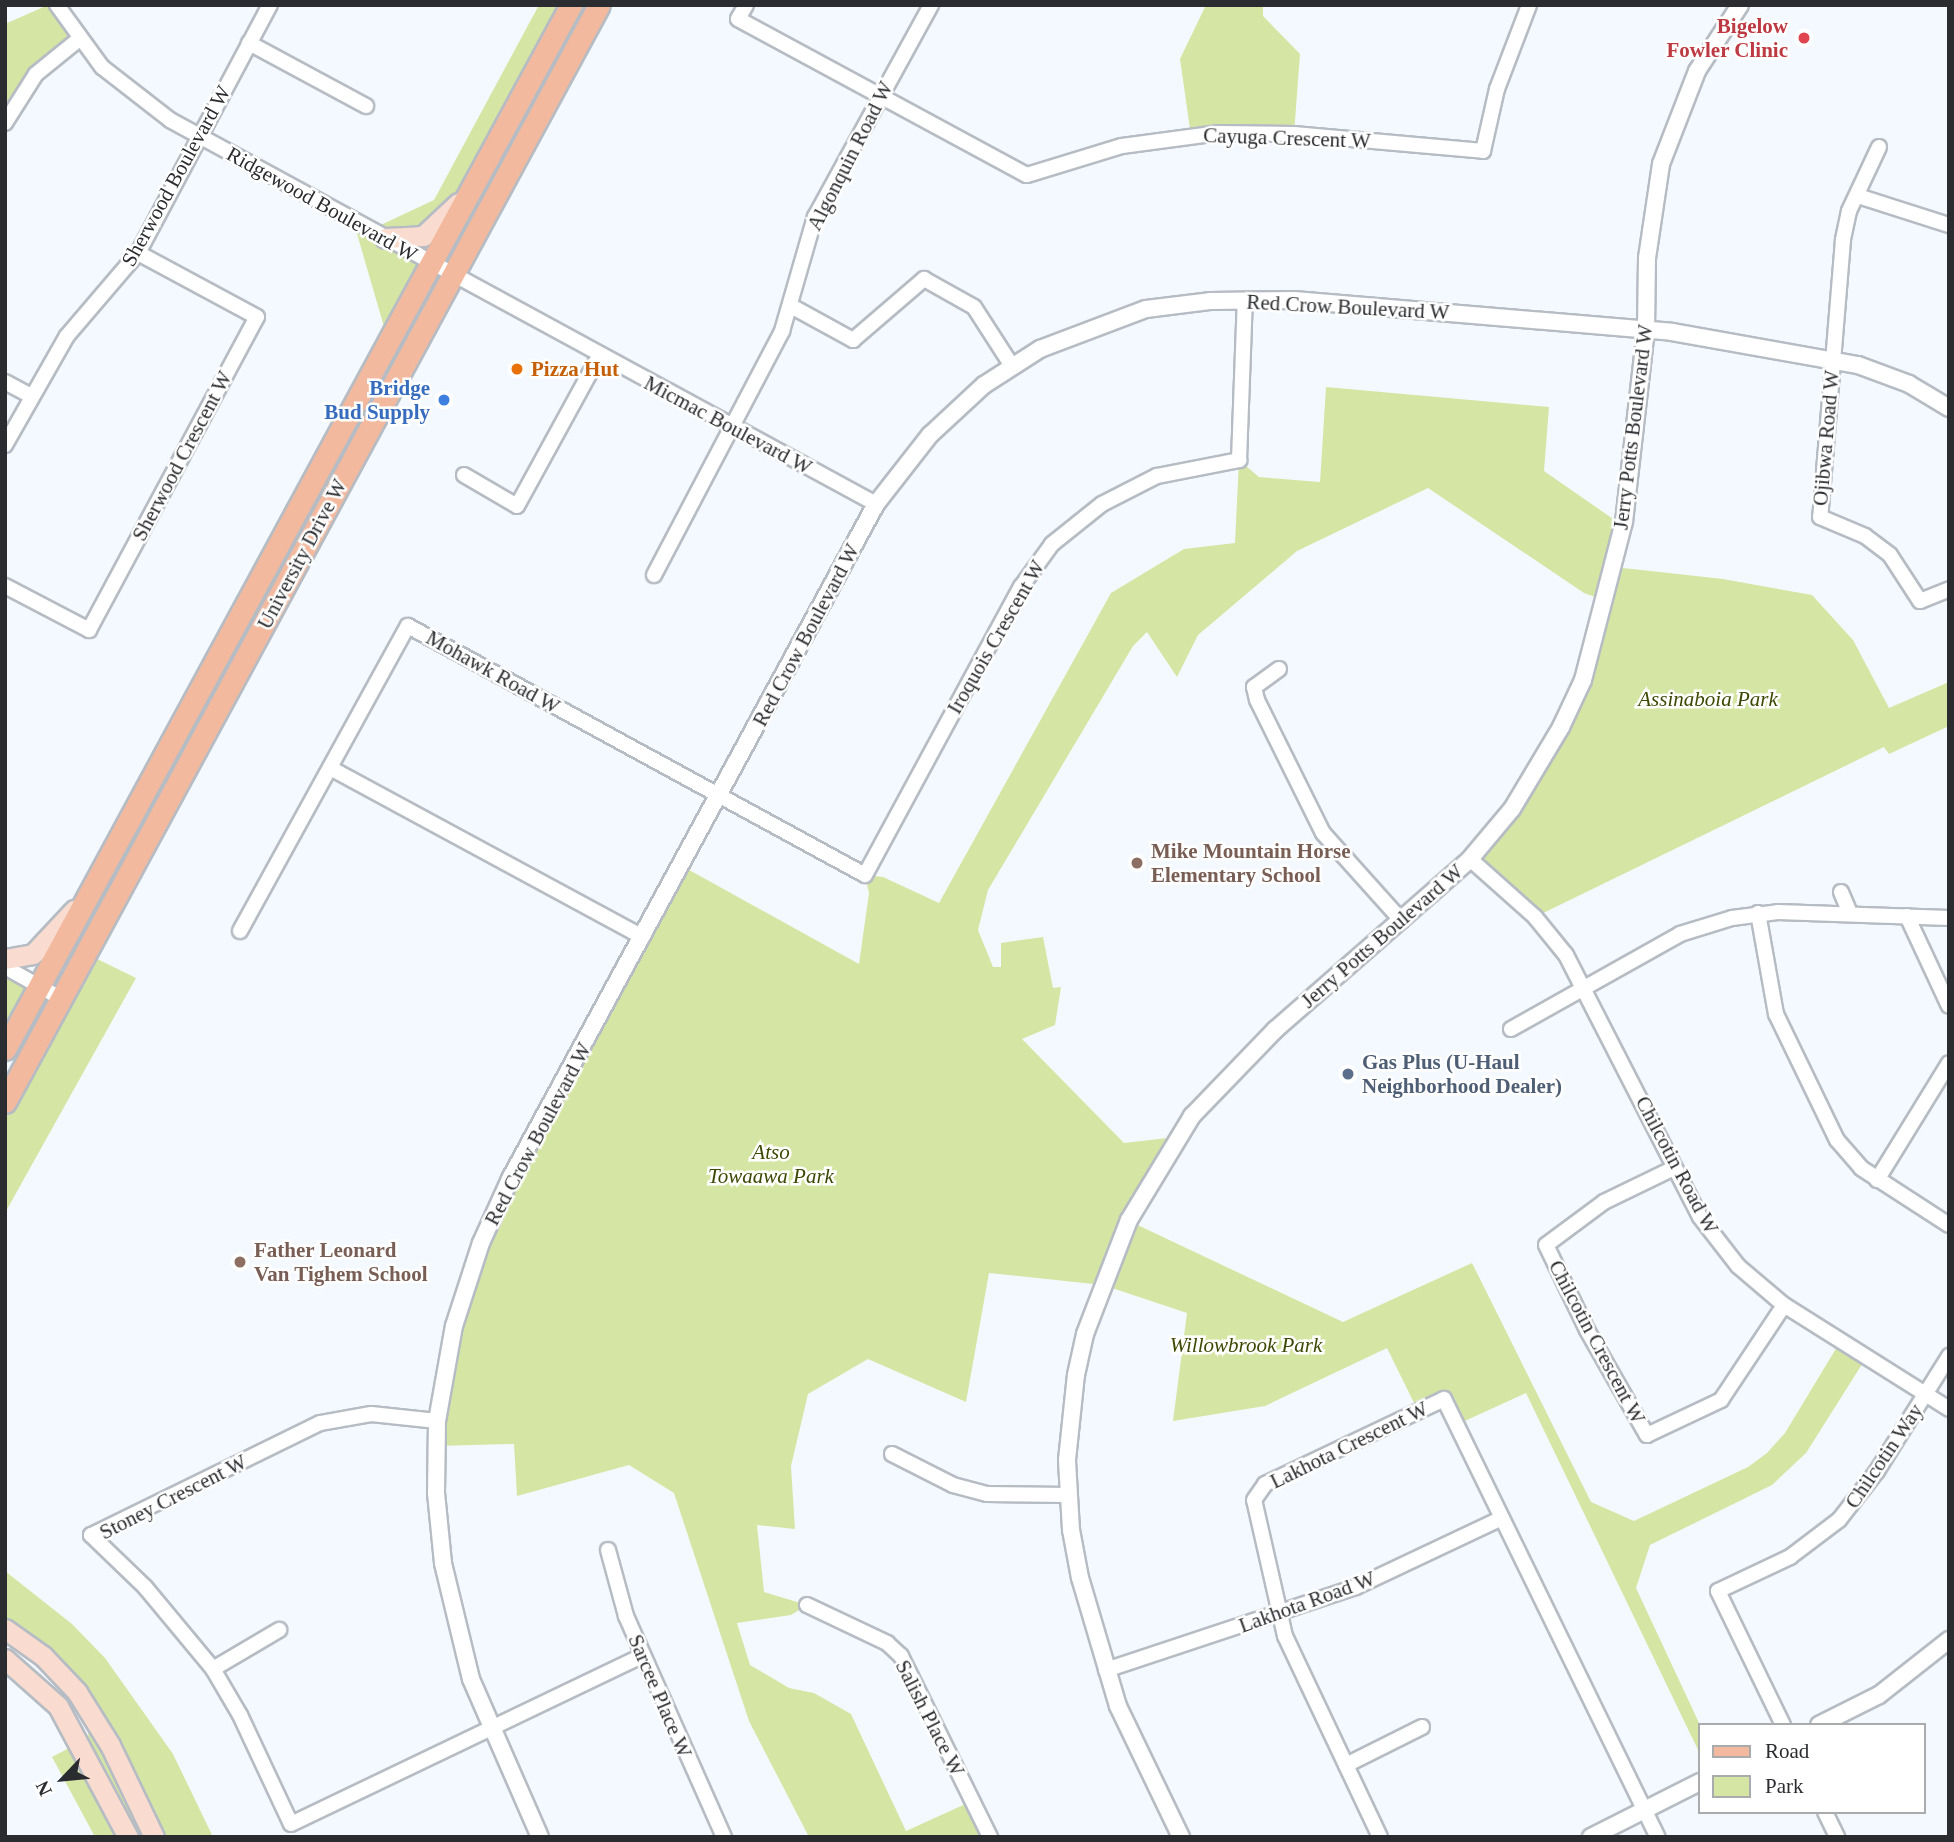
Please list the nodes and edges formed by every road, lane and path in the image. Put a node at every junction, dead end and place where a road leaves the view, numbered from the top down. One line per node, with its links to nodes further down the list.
1 (57, 5): 9 (street, Ridgewood Boulevard W)
2 (270, 5): 10 (street, Sherwood Boulevard W)
3 (571, 5): 16 (main road, University Drive W)
4 (599, 5): 22 (main road, University Drive W)
5 (746, 5): 11 (street)
6 (931, 5): 11 (street, Algonquin Road W)
7 (1529, 5): 11 (street, Cayuga Crescent W)
8 (1740, 5): 25 (street, Jerry Potts Boulevard W)
9 (78, 40): 13 (street); 14 (street, Ridgewood Boulevard W)
10 (249, 43): 12 (street); 14 (street, Sherwood Boulevard W)
11 (878, 99): 24 (street, Algonquin Road W)
12 (366, 106)
13 (5, 123)
14 (198, 136): 19 (street, Ridgewood Boulevard W); 20 (street, Sherwood Boulevard W)
15 (1880, 147): 17 (street, Ojibwa Road W)
16 (479, 178): 19 (main road); 21 (main road, University Drive W)
17 (1858, 196): 18 (street); 27 (street, Ojibwa Road W)
18 (1949, 225)
19 (385, 238): 21 (street, Ridgewood Boulevard W)
20 (138, 253): 30 (street, Sherwood Boulevard W); 37 (street, Sherwood Crescent W)
21 (433, 264): 22 (street, Micmac Boulevard W); 44 (main road, University Drive W)
22 (454, 275): 26 (street, Micmac Boulevard W); 56 (main road, University Drive W)
23 (1245, 300): 25 (street, Red Crow Boulevard W); 28 (street, Red Crow Boulevard W); 41 (street, Iroquois Crescent W)
24 (791, 306): 28 (street); 32 (street, Algonquin Road W)
25 (1646, 330): 27 (street, Red Crow Boulevard W); 42 (street, Jerry Potts Boulevard W)
26 (599, 356): 32 (street, Micmac Boulevard W); 34 (street)
27 (1832, 358): 31 (street, Red Crow Boulevard W); 38 (street, Ojibwa Road W)
28 (1012, 366): 35 (street, Red Crow Boulevard W)
29 (5, 382): 30 (street)
30 (31, 396): 33 (street, Sherwood Boulevard W)
31 (1949, 408)
32 (733, 428): 35 (street, Micmac Boulevard W); 36 (street, Algonquin Road W)
33 (5, 445)
34 (464, 475)
35 (876, 504): 41 (street, Red Crow Boulevard W)
36 (654, 575)
37 (5, 586)
38 (1949, 589)
39 (1279, 669): 49 (street)
40 (332, 769): 41 (street, Mohawk Road W); 50 (street, Mohawk Road W); 51 (street)
41 (721, 796): 51 (street, Red Crow Boulevard W)
42 (1470, 859): 49 (street, Jerry Potts Boulevard W); 55 (street, Chilcotin Road W)
43 (1841, 892): 46 (street)
44 (88, 894): 52 (main road); 54 (main road, University Drive W)
45 (1758, 913): 46 (street); 55 (street); 63 (street)
46 (1850, 913): 47 (street)
47 (1907, 916): 48 (street); 57 (street)
48 (1949, 918)
49 (1402, 921): 71 (street, Jerry Potts Boulevard W)
50 (240, 931)
51 (643, 937): 69 (street, Red Crow Boulevard W)
52 (5, 959)
53 (5, 967): 54 (street)
54 (38, 986): 56 (street); 59 (main road, University Drive W)
55 (1585, 986): 58 (street); 62 (street, Chilcotin Road W)
56 (60, 998): 61 (main road, University Drive W)
57 (1949, 1006)
58 (1511, 1029)
59 (5, 1049)
60 (1949, 1063): 63 (street)
61 (5, 1102)
62 (1674, 1168): 65 (street, Chilcotin Road W); 65 (street, Chilcotin Crescent W)
63 (1877, 1180): 64 (street)
64 (1949, 1226)
65 (1784, 1305): 67 (street, Chilcotin Road W)
66 (1949, 1356): 67 (street)
67 (1925, 1395): 68 (street, Chilcotin Road W); 83 (street, Chilcotin Way)
68 (1949, 1409)
69 (437, 1422): 81 (street, Stoney Crescent W); 85 (street, Red Crow Boulevard W)
70 (892, 1454): 71 (street)
71 (1068, 1495): 82 (street, Jerry Potts Boulevard W)
72 (1503, 1518): 75 (street, Lakhota Road W); 75 (street, Lakhota Crescent W); 89 (street, Lakhota Crescent W)
73 (608, 1550): 79 (street, Sarcee Place W)
74 (807, 1605): 95 (street, Salish Place W)
75 (1279, 1614): 82 (street, Lakhota Road W); 87 (street, Lakhota Crescent W)
76 (5, 1629): 92 (main road)
77 (279, 1630): 81 (street)
78 (1949, 1640): 84 (street)
79 (643, 1655): 85 (street); 94 (street, Sarcee Place W)
80 (5, 1659): 91 (main road)
81 (213, 1669): 85 (street, Stoney Crescent W)
82 (1105, 1670): 96 (street, Jerry Potts Boulevard W)
83 (1782, 1723)
84 (1823, 1723)
85 (489, 1727): 93 (street, Red Crow Boulevard W)
86 (1422, 1727): 87 (street)
87 (1346, 1765): 97 (street, Lakhota Crescent W)
88 (1699, 1783): 89 (street)
89 (1646, 1811): 98 (street); 99 (street, Lakhota Crescent W)
90 (1826, 1814): 100 (street)
91 (128, 1837)
92 (154, 1837)
93 (540, 1837)
94 (724, 1837)
95 (990, 1837)
96 (1181, 1837)
97 (1380, 1837)
98 (1591, 1837)
99 (1658, 1837)
100 (1837, 1837)

